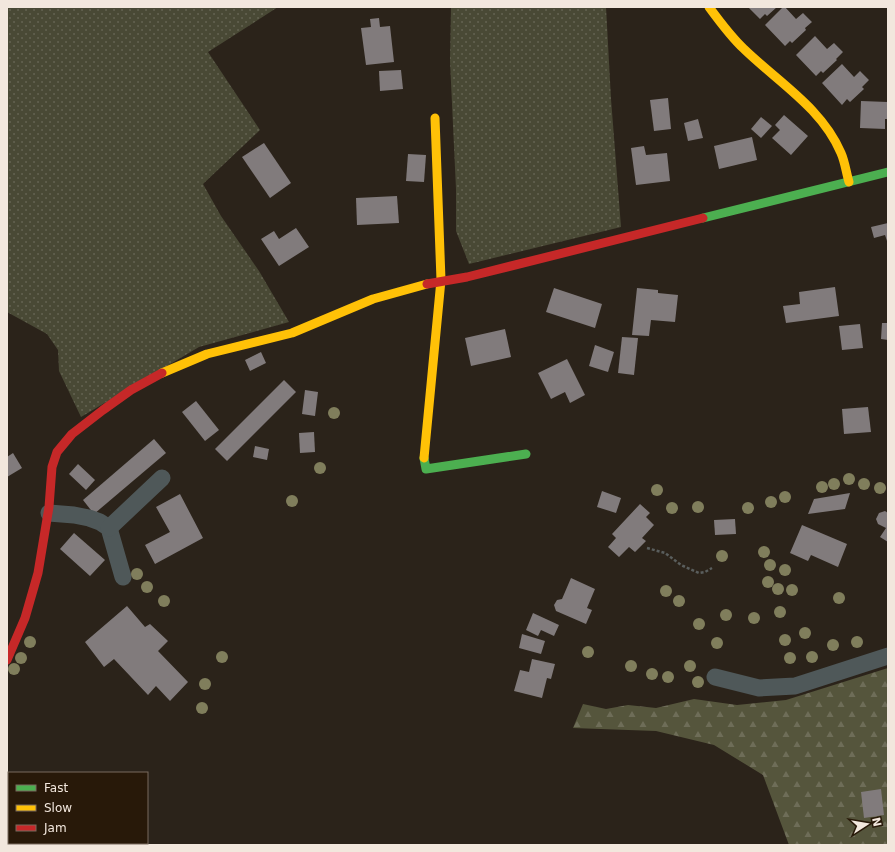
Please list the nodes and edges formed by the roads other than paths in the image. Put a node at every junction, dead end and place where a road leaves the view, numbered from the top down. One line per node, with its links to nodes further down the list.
1 (710, 7): 4 (street)
2 (435, 118): 5 (street)
3 (888, 172): 4 (street)
4 (849, 182): 5 (street)
5 (440, 280): 6 (street); 8 (street)
6 (526, 454)
7 (162, 478): 9 (street)
8 (49, 513): 9 (street); 12 (street)
9 (109, 528): 10 (street)
10 (123, 577)
11 (888, 656): 13 (street)
12 (7, 660)
13 (715, 677)

